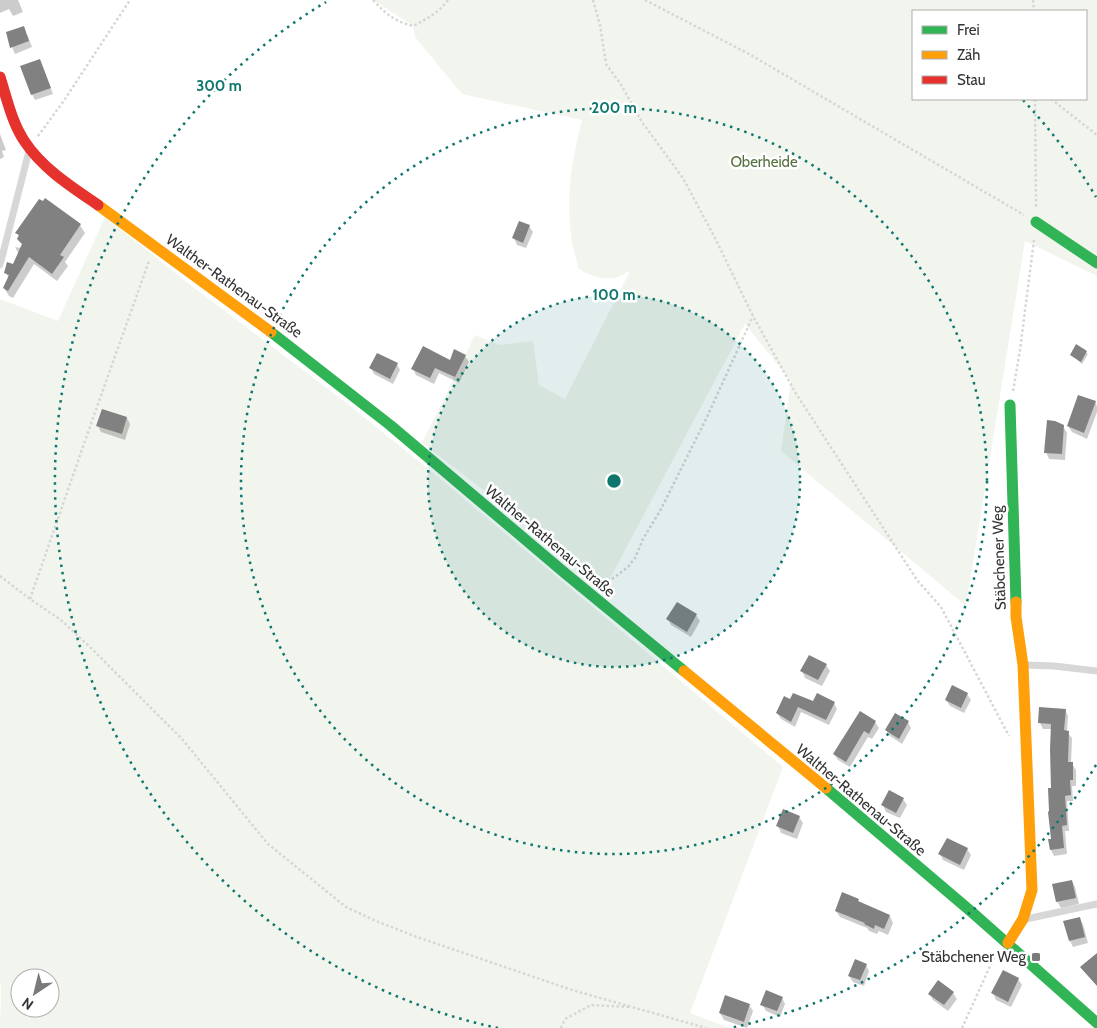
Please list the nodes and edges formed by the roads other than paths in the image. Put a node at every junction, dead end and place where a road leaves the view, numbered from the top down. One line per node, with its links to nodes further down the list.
1 (0, 77): 2 (street, Walther-Rathenau-Straße)
2 (29, 148): 5 (lane); 11 (street, Walther-Rathenau-Straße)
3 (1036, 222): 4 (street)
4 (1097, 263)
5 (0, 264)
6 (1010, 405): 7 (street, Stäbchener Weg)
7 (1023, 665): 8 (lane); 10 (street, Stäbchener Weg)
8 (1097, 671)
9 (1097, 904): 10 (lane)
10 (1023, 919): 11 (street, Stäbchener Weg)
11 (1006, 941): 12 (street, Walther-Rathenau-Straße)
12 (1097, 1023)

